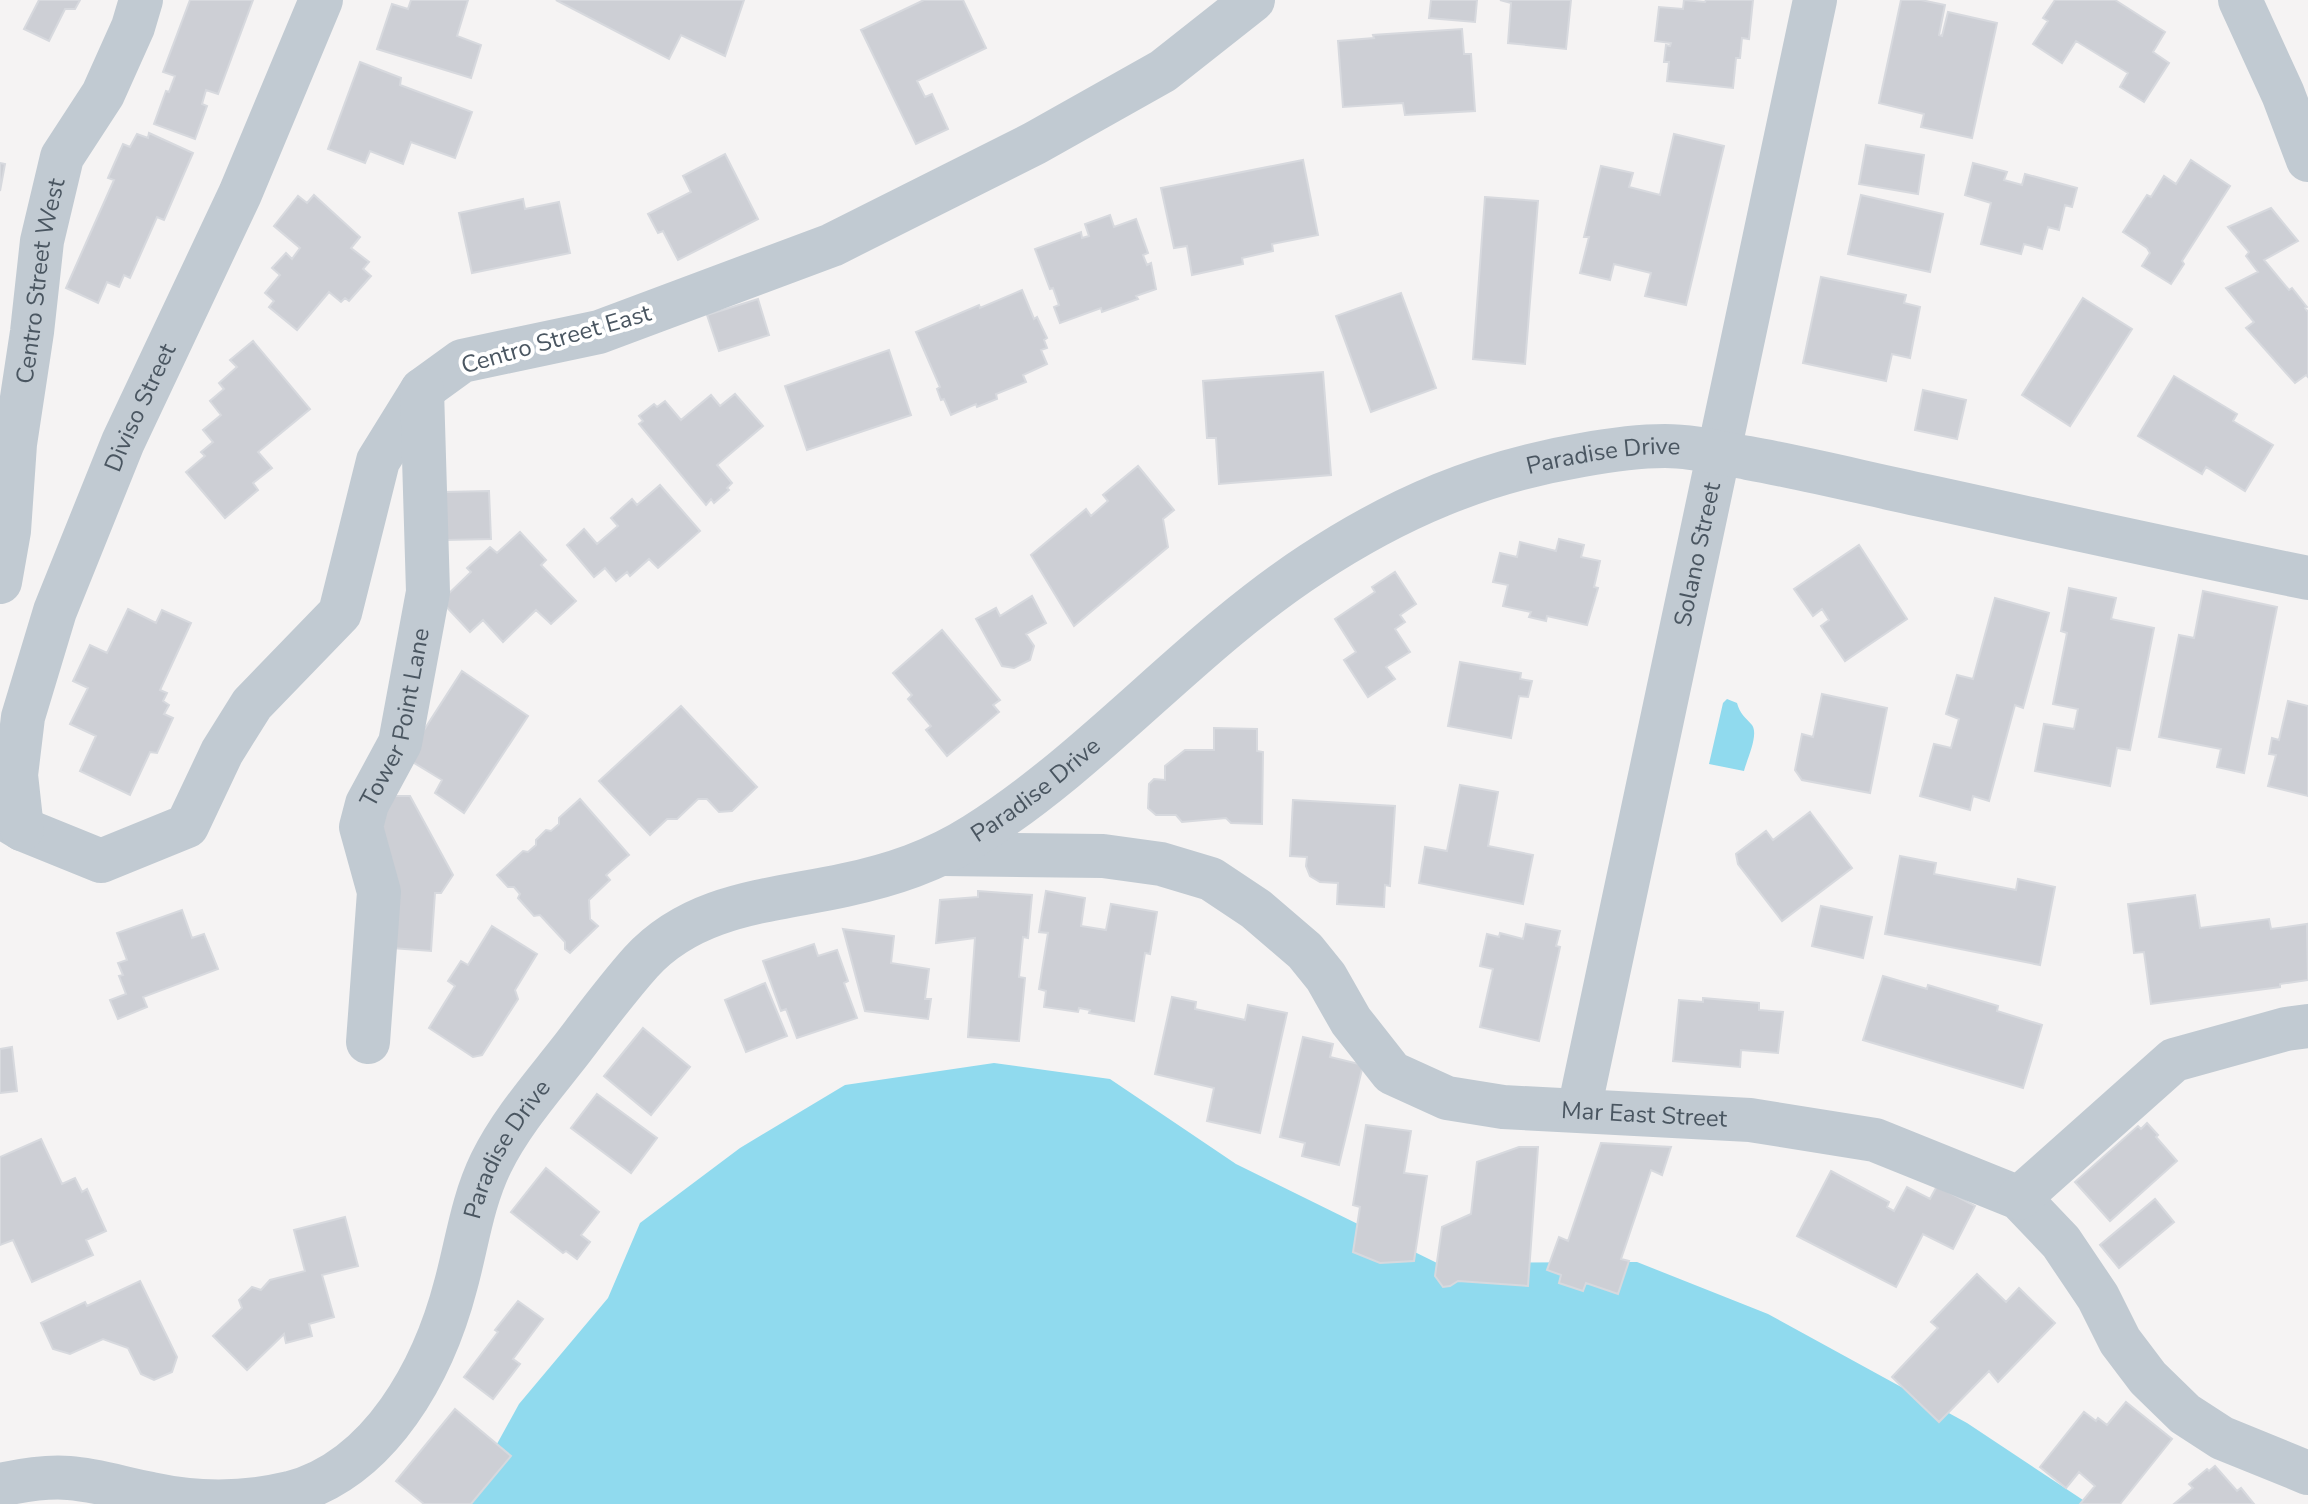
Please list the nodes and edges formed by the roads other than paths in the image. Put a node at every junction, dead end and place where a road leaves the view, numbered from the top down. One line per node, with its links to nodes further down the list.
1 (141, 0): 11 (street, Centro Street West)
2 (321, 0): 12 (street, Diviso Street)
3 (1253, 0): 8 (street, Centro Street East)
4 (1815, 0): 9 (street, Solano Street)
5 (2240, 0): 6 (street)
6 (2295, 98): 7 (street)
7 (2308, 160)
8 (422, 390): 12 (street, Centro Street East); 15 (street, Tower Point Lane)
9 (1720, 453): 10 (street, Paradise Drive); 13 (street, Paradise Drive); 16 (street, Solano Street)
10 (2308, 578)
11 (0, 582)
12 (11, 822)
13 (943, 854): 16 (street, Mar East Street); 19 (street, Paradise Drive)
14 (2308, 1026): 17 (street)
15 (368, 1042)
16 (1579, 1110): 17 (street, Mar East Street)
17 (2019, 1198): 18 (street, Mar East Street)
18 (2308, 1473)
19 (0, 1485)

